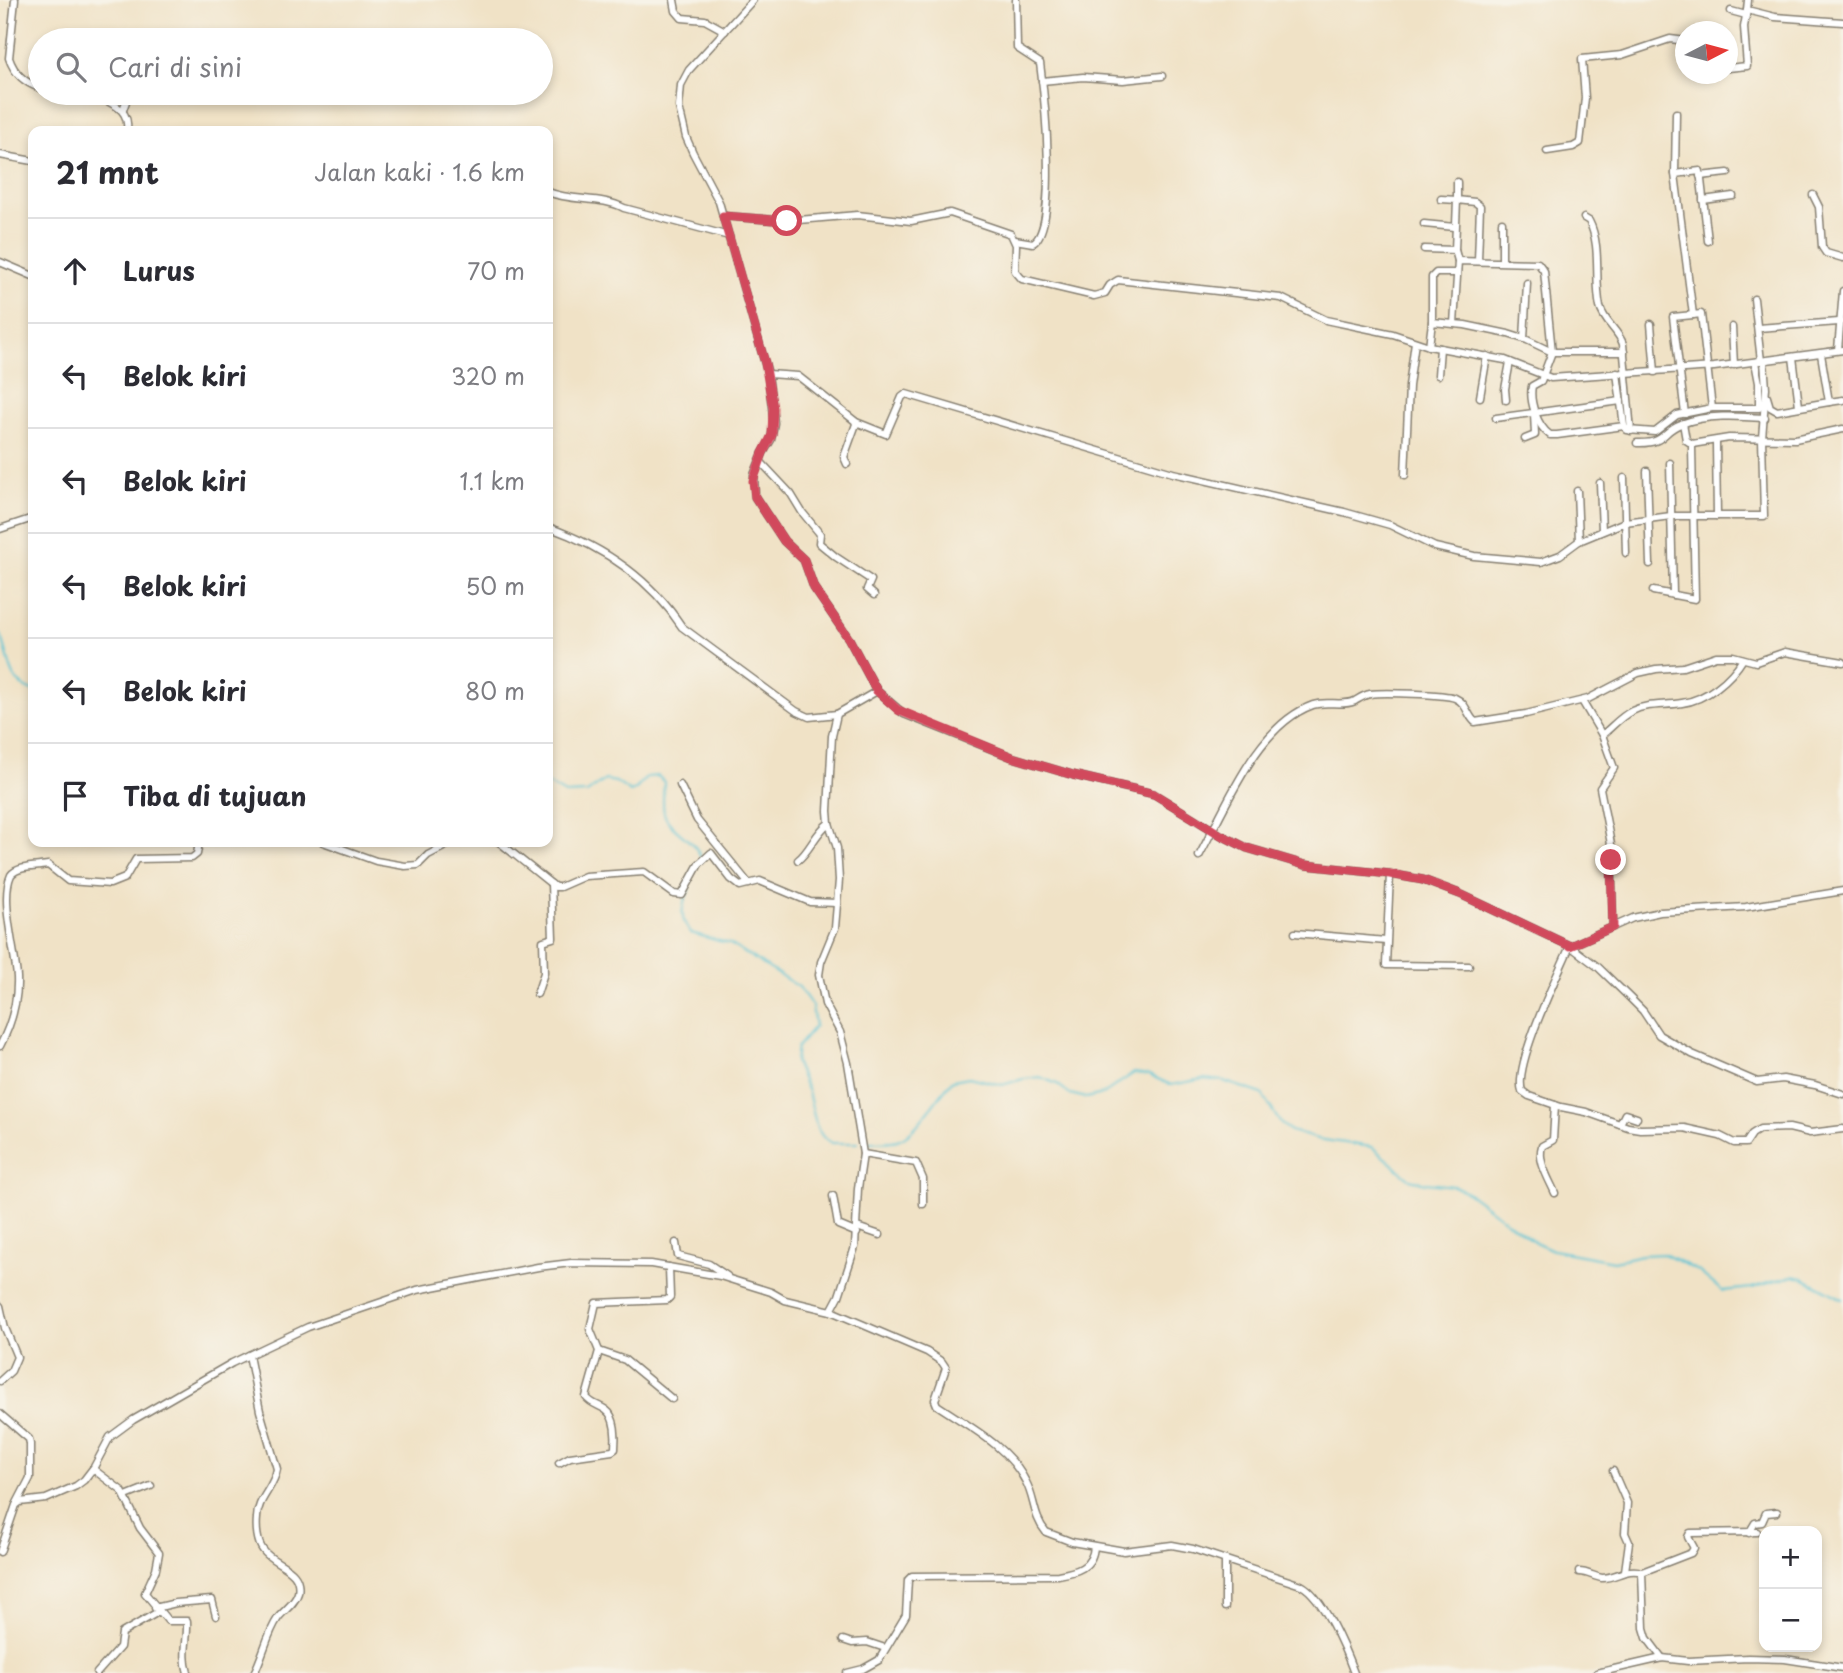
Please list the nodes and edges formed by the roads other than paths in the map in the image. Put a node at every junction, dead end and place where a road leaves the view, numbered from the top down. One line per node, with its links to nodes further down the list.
1 (15, 0): 13 (street)
2 (674, 0): 9 (street)
3 (753, 0): 9 (street)
4 (1016, 0): 14 (street)
5 (1748, 0): 7 (street)
6 (1731, 11): 7 (street)
7 (1746, 12): 8 (street); 11 (street)
8 (1843, 22)
9 (724, 31): 33 (street)
10 (1675, 39): 20 (street)
11 (1738, 67)
12 (1162, 76): 14 (street)
13 (28, 82)
14 (1042, 82): 39 (street)
15 (114, 105): 17 (street)
16 (125, 105): 17 (street)
17 (123, 110): 19 (street)
18 (1676, 113): 24 (street)
19 (127, 126)
20 (1547, 151)
21 (0, 155): 22 (street)
22 (28, 160)
23 (1728, 173): 25 (street)
24 (1675, 174): 25 (street); 53 (street)
25 (1700, 176): 32 (street)
26 (1457, 182): 31 (street)
27 (553, 194): 38 (street)
28 (1813, 195): 43 (street)
29 (1733, 196): 32 (street)
30 (1441, 199): 31 (street)
31 (1457, 200): 37 (street); 44 (street)
32 (1703, 200): 40 (street)
33 (723, 216): 38 (street); 39 (street)
34 (1584, 218): 66 (street)
35 (1502, 222): 45 (street)
36 (1424, 224): 37 (street)
37 (1455, 226): 42 (street)
38 (729, 236): 77 (street)
39 (1015, 240): 61 (street)
40 (1708, 242)
41 (1424, 249): 42 (street)
42 (1455, 250): 46 (street)
43 (1843, 258)
44 (1478, 260): 45 (street); 46 (street)
45 (1502, 260): 65 (street)
46 (1458, 261): 48 (street)
47 (0, 262): 49 (street)
48 (1456, 273): 54 (street); 56 (street)
49 (28, 274)
50 (1527, 283): 60 (street)
51 (1843, 291): 55 (street)
52 (1754, 299): 59 (street)
53 (1693, 315): 73 (street); 74 (street)
54 (1432, 322): 56 (street); 62 (street)
55 (1839, 322): 59 (street); 64 (street)
56 (1454, 324): 60 (street)
57 (1651, 324): 75 (street)
58 (1732, 327): 72 (street)
59 (1758, 328): 71 (street)
60 (1524, 339): 65 (street)
61 (1415, 342): 62 (street); 106 (street)
62 (1429, 346): 63 (street)
63 (1440, 348): 68 (street); 78 (street)
64 (1840, 350): 67 (street)
65 (1552, 352): 66 (street); 79 (street)
66 (1624, 352): 76 (street)
67 (1821, 354): 69 (street); 85 (street)
68 (1487, 356): 70 (street); 81 (street)
69 (1793, 357): 71 (street); 86 (street)
70 (1510, 362): 79 (street); 82 (street)
71 (1760, 362): 72 (street); 80 (street); 87 (street)
72 (1734, 365): 73 (street)
73 (1707, 368): 74 (street); 87 (street)
74 (1679, 370): 75 (street); 89 (street)
75 (1655, 372): 76 (street)
76 (1621, 373): 79 (street); 84 (street); 96 (street)
77 (768, 374): 92 (street); 102 (street)
78 (1438, 375)
79 (1541, 376): 88 (street)
80 (1765, 391): 86 (street); 91 (street)
81 (1480, 397)
82 (1506, 400)
83 (1843, 400): 85 (street)
84 (1621, 401): 88 (street); 94 (street)
85 (1829, 402): 86 (street)
86 (1799, 406)
87 (1713, 408): 89 (street)
88 (1535, 413): 90 (street); 94 (street); 98 (street)
89 (1685, 414): 96 (street)
90 (1496, 418)
91 (1765, 418): 93 (street); 97 (street)
92 (856, 422): 104 (street); 119 (street)
93 (1683, 423): 97 (street); 99 (street)
94 (1624, 426): 96 (street)
95 (1843, 429): 97 (street)
96 (1631, 431)
97 (1762, 438): 112 (street)
98 (1525, 439)
99 (1637, 443)
100 (1716, 443): 112 (street)
101 (1692, 447): 111 (street)
102 (760, 461): 123 (street); 127 (street)
103 (1670, 463): 110 (street)
104 (847, 464)
105 (1647, 471): 113 (street)
106 (1405, 475)
107 (1624, 478): 115 (street)
108 (1600, 483): 118 (street)
109 (1577, 491): 119 (street)
110 (1671, 516): 111 (street); 113 (street); 124 (street)
111 (1693, 516): 112 (street); 124 (street)
112 (1717, 516)
113 (1648, 518): 115 (street); 121 (street)
114 (28, 520): 116 (street)
115 (1625, 522): 118 (street); 120 (street)
116 (0, 529)
117 (553, 529): 129 (street)
118 (1602, 531): 119 (street)
119 (1579, 541)
120 (1626, 553)
121 (1650, 564)
122 (1653, 591): 124 (street)
123 (874, 595)
124 (1672, 595)
125 (1743, 659): 126 (street); 128 (street); 130 (street)
126 (1843, 662)
127 (877, 691): 129 (street); 133 (street)
128 (1582, 701): 130 (street); 133 (street)
129 (837, 714): 132 (street)
130 (1602, 735): 147 (street)
131 (680, 785): 142 (street)
132 (829, 823): 139 (street); 146 (street)
133 (1212, 829): 138 (street); 140 (street)
134 (198, 847): 145 (street)
135 (337, 847): 136 (street)
136 (443, 847)
137 (505, 847): 141 (street)
138 (1199, 856)
139 (797, 860)
140 (1390, 874): 149 (street); 150 (street)
141 (551, 884): 142 (street); 152 (street)
142 (749, 884): 146 (street)
143 (0, 890): 145 (street)
144 (1843, 891): 147 (street)
145 (5, 900): 153 (street)
146 (837, 903): 159 (street)
147 (1613, 927): 150 (street)
148 (1295, 933): 149 (street)
149 (1385, 941): 151 (street)
150 (1570, 946): 154 (street); 155 (street)
151 (1469, 966)
152 (537, 994)
153 (0, 1046)
154 (1843, 1094)
155 (1555, 1105): 157 (street); 160 (street)
156 (1637, 1118): 157 (street)
157 (1620, 1124): 158 (street)
158 (1843, 1129)
159 (863, 1154): 162 (street); 163 (street)
160 (1555, 1193)
161 (833, 1196): 163 (street)
162 (923, 1204)
163 (857, 1230): 164 (street); 169 (street)
164 (880, 1235)
165 (676, 1243): 167 (street)
166 (669, 1267): 167 (street); 170 (street); 171 (street)
167 (731, 1280): 169 (street)
168 (0, 1306): 172 (street)
169 (831, 1311): 182 (street)
170 (599, 1351): 173 (street); 175 (street)
171 (248, 1355): 176 (street); 197 (street)
172 (0, 1381)
173 (672, 1399)
174 (0, 1414): 180 (street)
175 (559, 1463)
176 (93, 1469): 179 (street); 180 (street)
177 (1613, 1471): 185 (street)
178 (151, 1486): 179 (street)
179 (126, 1496): 189 (street)
180 (16, 1505): 183 (street)
181 (1777, 1512): 187 (street)
182 (1094, 1546): 184 (street); 192 (street)
183 (0, 1552)
184 (1224, 1560): 188 (street); 199 (street)
185 (1625, 1571): 186 (street); 187 (street)
186 (1579, 1572)
187 (1642, 1572): 193 (street)
188 (1225, 1607)
189 (157, 1610): 190 (street); 195 (street); 196 (street)
190 (216, 1616)
191 (843, 1640): 192 (street)
192 (885, 1648): 198 (street)
193 (1662, 1658): 194 (street); 200 (street)
194 (1843, 1668)
195 (97, 1673)
196 (188, 1673)
197 (254, 1673)
198 (847, 1673)
199 (1354, 1673)
200 (1597, 1673)

